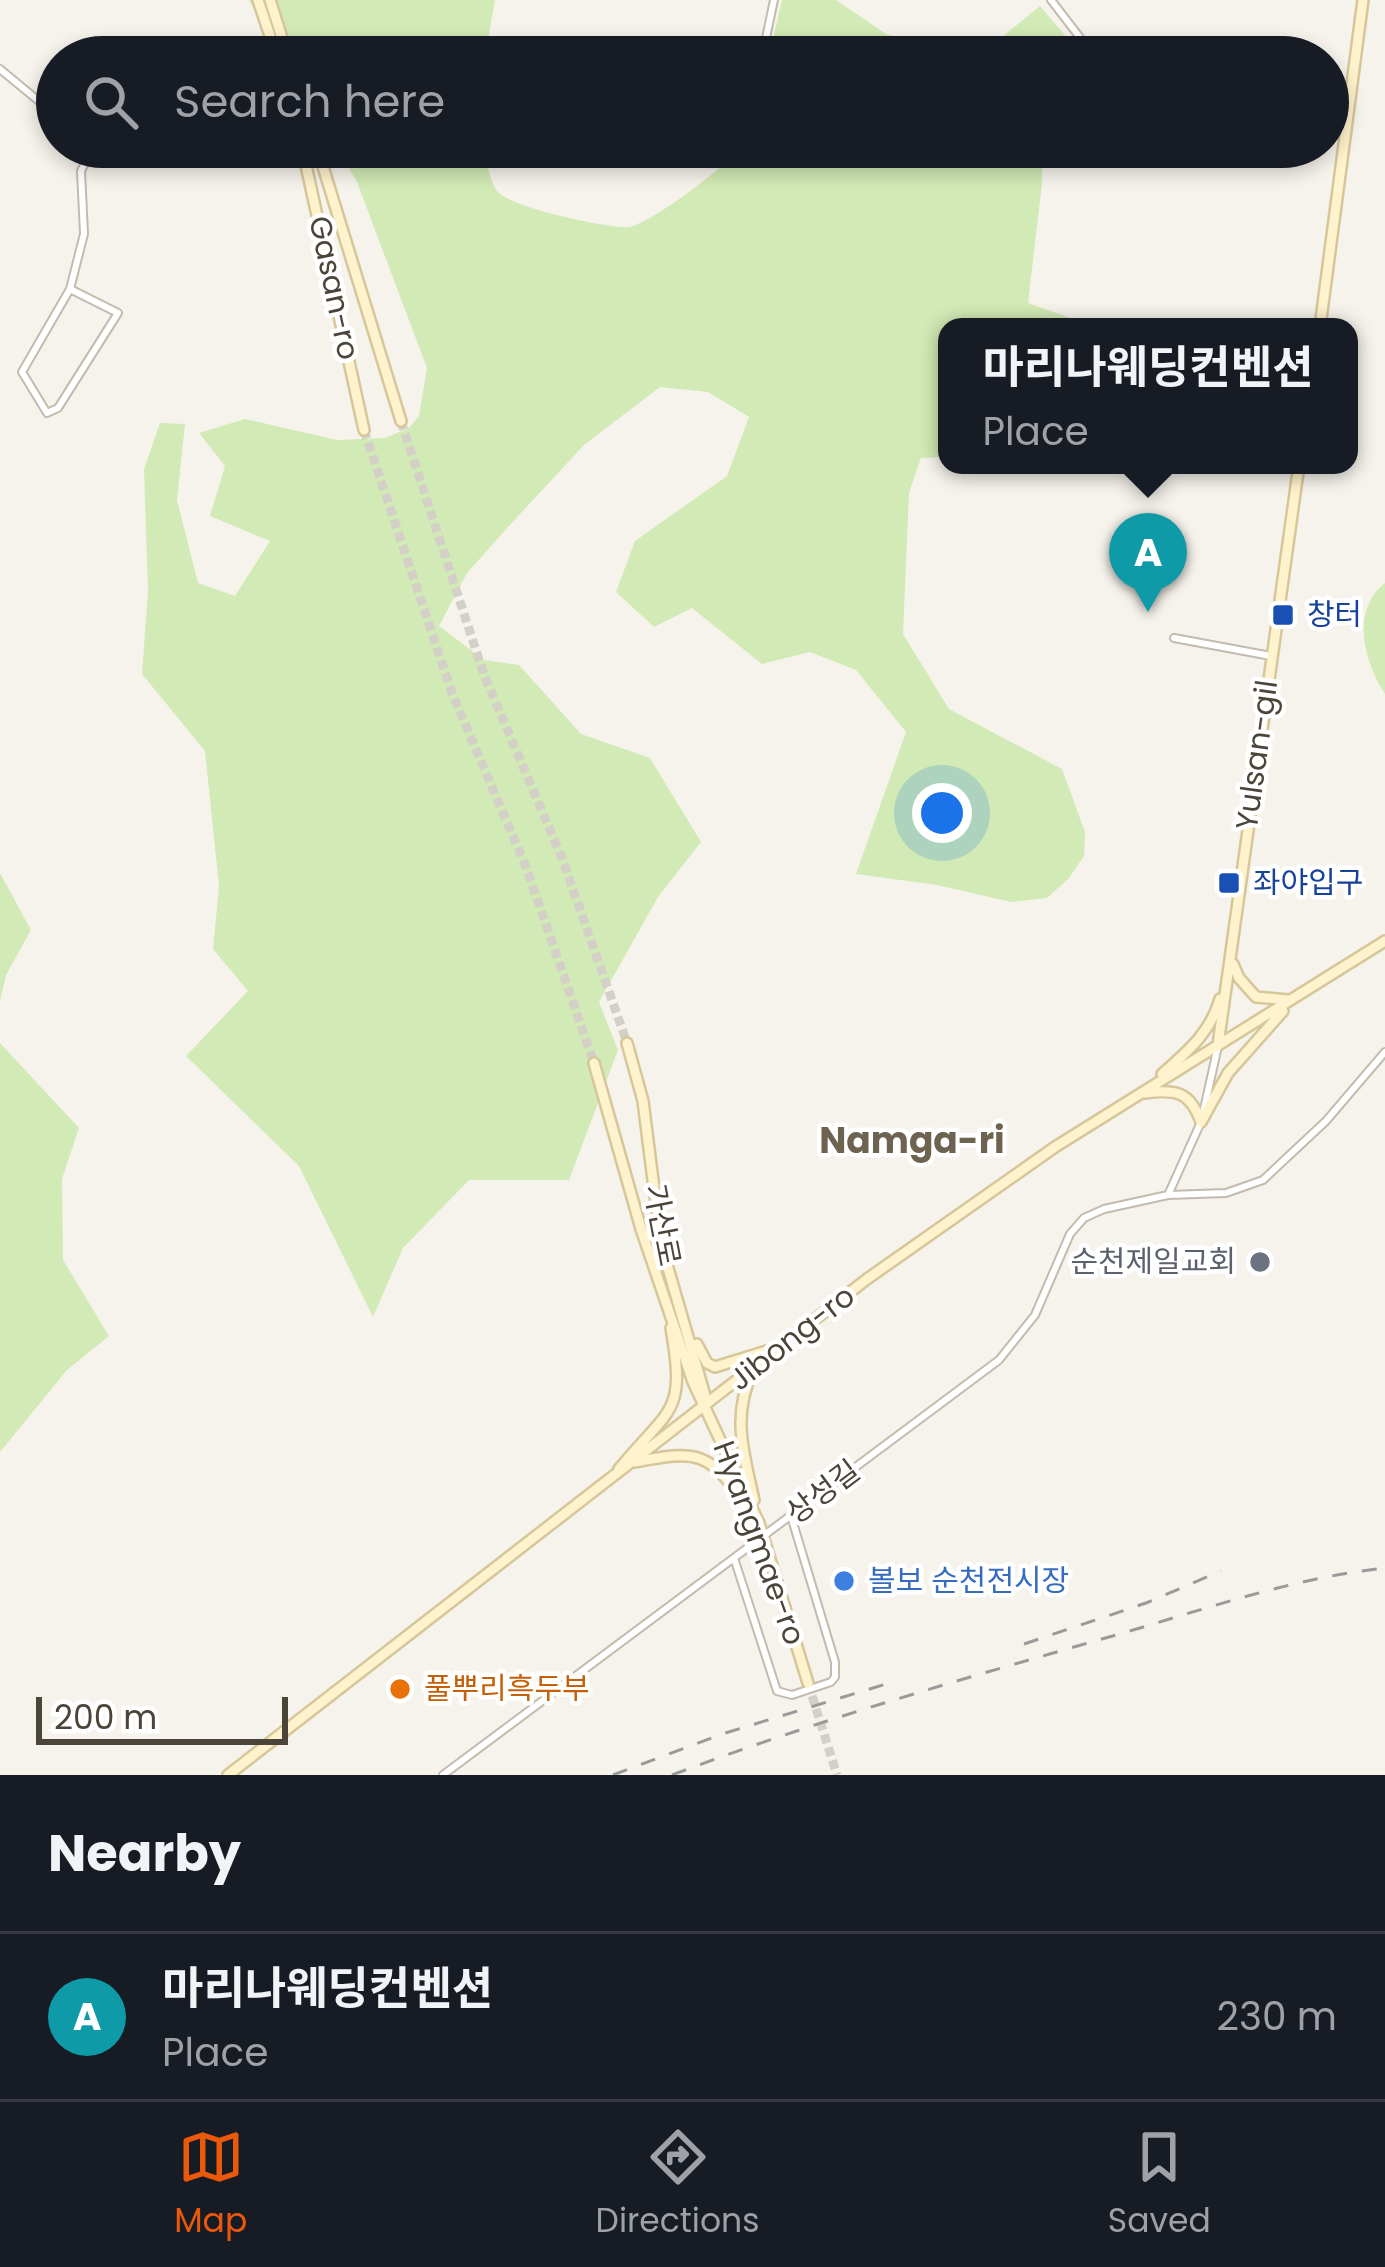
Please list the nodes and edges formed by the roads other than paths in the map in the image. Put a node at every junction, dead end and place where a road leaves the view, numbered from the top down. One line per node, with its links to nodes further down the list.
1 (258, 0): 6 (main road)
2 (270, 0): 7 (main road)
3 (774, 0): 8 (street)
4 (1051, 0): 9 (street)
5 (1363, 0): 12 (main road)
6 (270, 36)
7 (281, 36)
8 (767, 36)
9 (1079, 36)
10 (0, 70): 11 (street)
11 (36, 99)
12 (1350, 100): 13 (main road)
13 (1349, 107)
14 (82, 168): 18 (street)
15 (307, 168): 21 (main road, Gasan-ro)
16 (323, 168): 20 (main road)
17 (1341, 168): 19 (main road)
18 (70, 290): 18 (street)
19 (1320, 318)
20 (401, 421)
21 (364, 430)
22 (1298, 474): 24 (main road, Yulsan-gil)
23 (1174, 638): 24 (street)
24 (1270, 656): 26 (main road, Yulsan-gil)
25 (1385, 941): 27 (main road, Jibong-ro)
26 (1231, 959): 27 (main road); 29 (main road, Yulsan-gil); 32 (main road)
27 (1293, 1000): 29 (main road, Jibong-ro); 33 (main road)
28 (627, 1043): 35 (main road, 가산로)
29 (1218, 1046): 32 (main road, Jibong-ro); 33 (street)
30 (1385, 1052): 34 (street, 상성길)
31 (594, 1063): 35 (main road)
32 (1140, 1094): 33 (main road); 36 (main road, Jibong-ro)
33 (1201, 1122): 34 (street)
34 (1168, 1196): 41 (street, 상성길)
35 (670, 1292): 36 (main road); 38 (main road); 40 (main road)
36 (784, 1345): 37 (main road, Jibong-ro)
37 (754, 1369): 38 (main road, Jibong-ro); 42 (main road)
38 (707, 1405): 39 (main road, Jibong-ro); 42 (main road, Hyangmae-ro)
39 (633, 1462): 40 (main road, Jibong-ro); 42 (main road)
40 (609, 1481): 46 (main road, Jibong-ro)
41 (791, 1516): 43 (street, 상성길); 44 (street)
42 (758, 1523): 43 (main road, Hyangmae-ro)
43 (763, 1537): 44 (street, 상성길); 45 (main road, Hyangmae-ro)
44 (734, 1558): 47 (street, 상성길)
45 (808, 1683)
46 (228, 1775)
47 (443, 1775)

